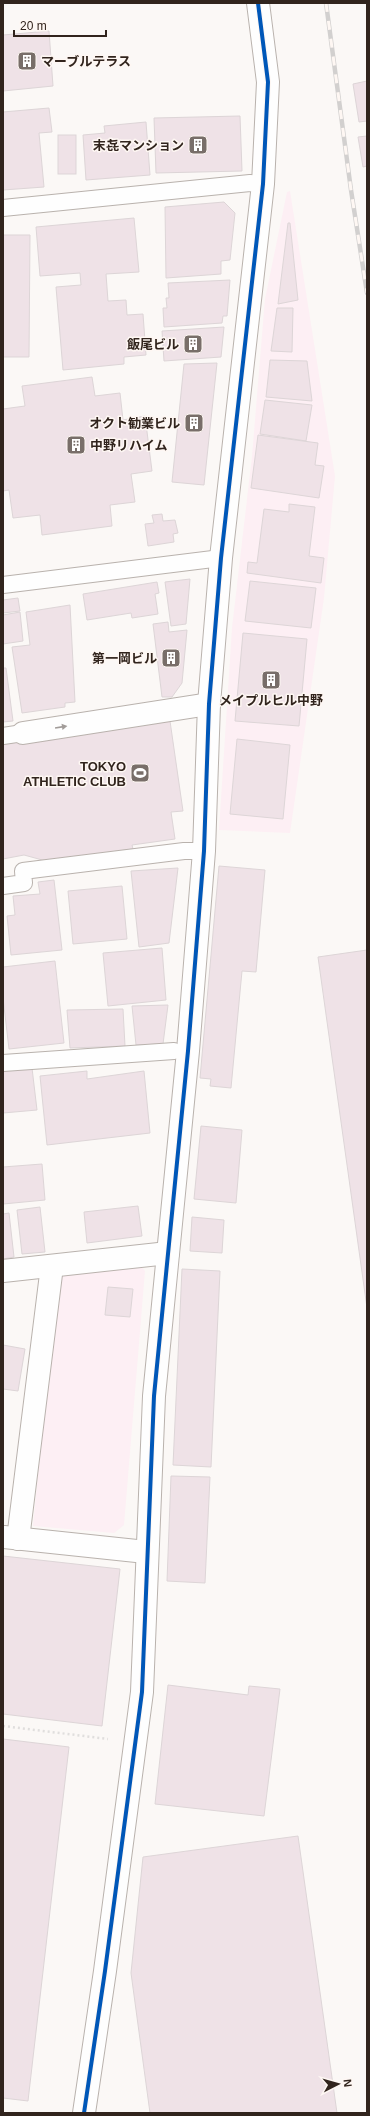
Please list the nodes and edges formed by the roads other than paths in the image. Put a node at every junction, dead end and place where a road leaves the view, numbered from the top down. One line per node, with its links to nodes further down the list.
1 (258, 3): 2 (street)
2 (264, 184): 3 (lane); 4 (street)
3 (3, 208)
4 (221, 558): 5 (lane); 6 (street)
5 (3, 585)
6 (209, 704): 7 (street, one-way to 6); 8 (street)
7 (13, 735)
8 (204, 851): 9 (lane); 10 (street)
9 (3, 886)
10 (181, 1051): 11 (lane); 12 (street)
11 (3, 1063)
12 (168, 1252): 13 (street); 16 (street)
13 (52, 1266): 14 (street); 15 (street)
14 (3, 1271)
15 (10, 1538): 16 (street)
16 (146, 1552): 17 (street)
17 (84, 2113)

